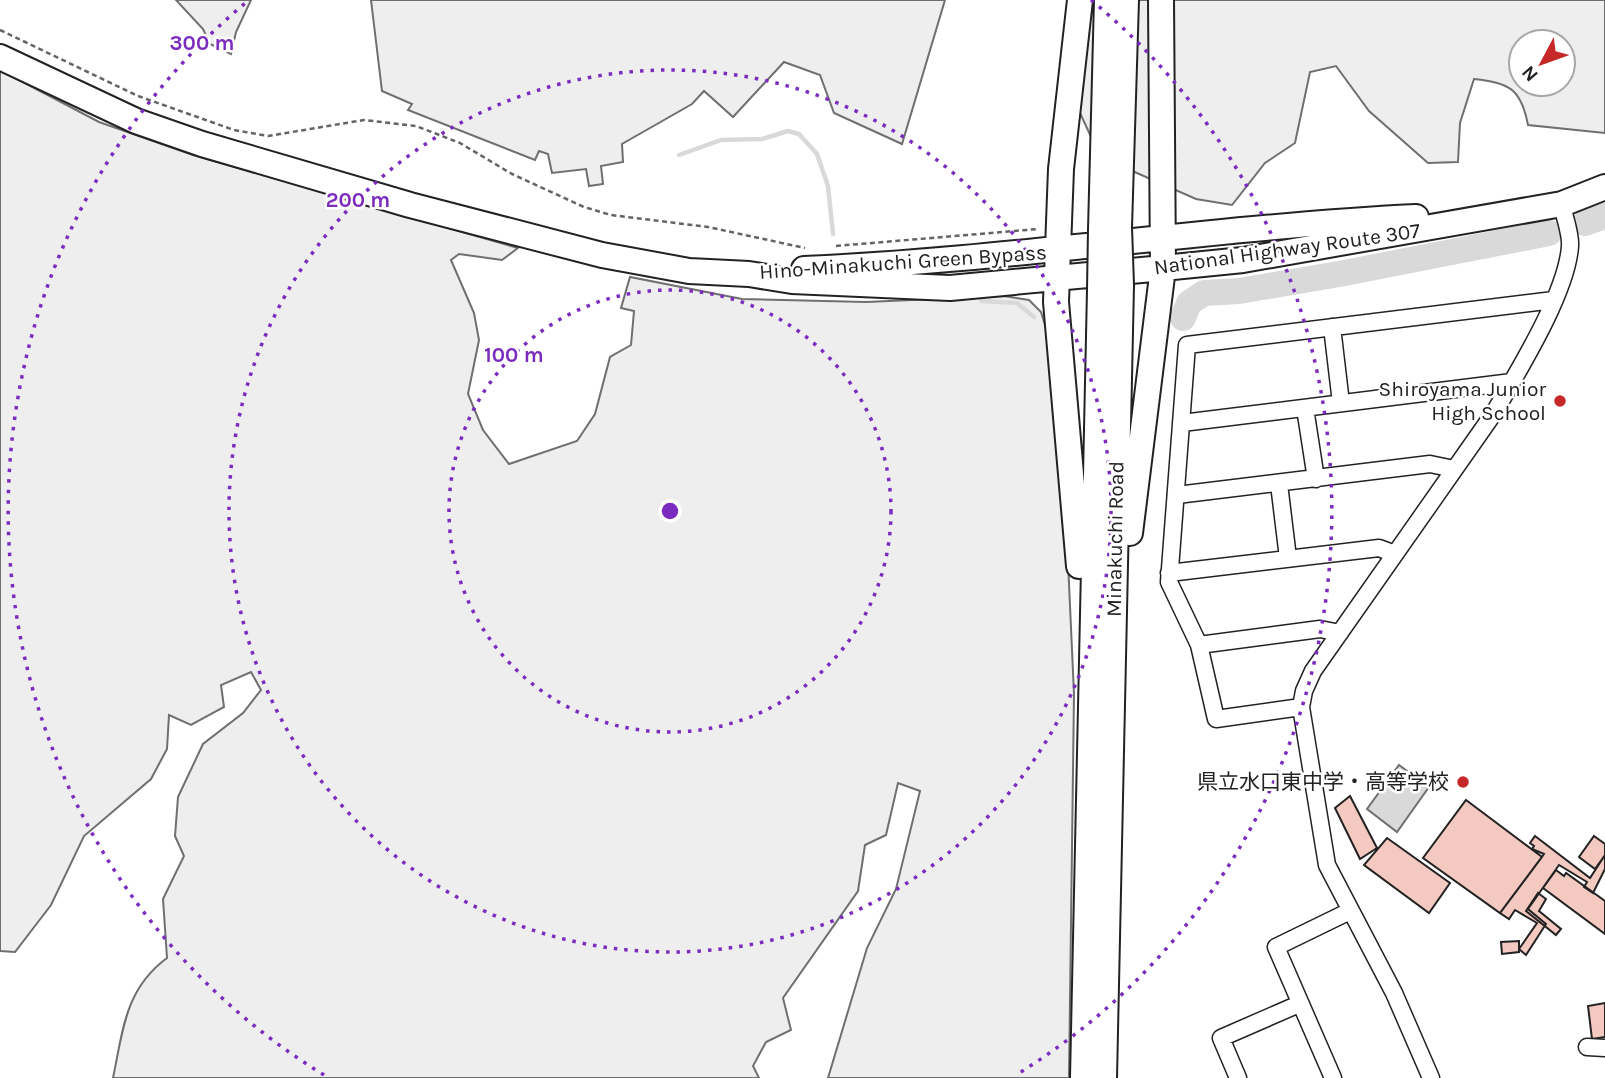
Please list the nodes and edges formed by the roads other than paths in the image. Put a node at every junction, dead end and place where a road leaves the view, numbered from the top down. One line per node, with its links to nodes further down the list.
1 (1080, 0): 11 (highway)
2 (1107, 0): 9 (highway, Minakuchi Road)
3 (1126, 0): 9 (highway, Minakuchi Road)
4 (1161, 0): 10 (highway)
5 (0, 57): 13 (highway, Hino-Minakuchi Green Bypass)
6 (1605, 187): 7 (highway, National Highway Route 307)
7 (1562, 204): 8 (highway, National Highway Route 307); 17 (street)
8 (1473, 217): 10 (highway, National Highway Route 307); 12 (highway, National Highway Route 307)
9 (1110, 229): 16 (highway, Minakuchi Road, bridge)
10 (1164, 238): 11 (highway, National Highway Route 307); 12 (highway)
11 (1058, 249): 13 (highway, Hino-Minakuchi Green Bypass); 14 (highway)
12 (1163, 268): 14 (highway, National Highway Route 307); 33 (highway)
13 (748, 274): 15 (highway, Hino-Minakuchi Green Bypass)
14 (1057, 277): 15 (highway, Hino-Minakuchi Green Bypass); 18 (highway)
15 (1010, 282): 18 (highway)
16 (1111, 287): 33 (highway, Minakuchi Road); 34 (highway, Minakuchi Road)
17 (1554, 300): 19 (street); 20 (street)
18 (1059, 326): 34 (highway)
19 (1332, 327): 21 (street); 23 (street)
20 (1512, 382): 21 (street); 24 (street)
21 (1341, 403): 22 (street)
22 (1306, 408): 23 (street); 25 (street)
23 (1182, 423): 27 (street)
24 (1454, 469): 25 (street); 28 (street)
25 (1316, 479): 26 (street)
26 (1279, 484): 27 (street); 29 (street)
27 (1177, 495): 30 (street)
28 (1395, 554): 29 (street); 31 (street)
29 (1288, 558): 30 (street)
30 (1169, 573): 32 (street)
31 (1340, 633): 32 (street); 35 (street)
32 (1199, 645): 35 (street)
33 (1113, 652): 41 (highway, Minakuchi Road)
34 (1092, 673): 40 (highway, Minakuchi Road)
35 (1301, 707): 36 (street)
36 (1350, 911): 37 (street); 44 (street)
37 (1299, 1003): 42 (street); 43 (street)
38 (1587, 1047): 39 (street)
39 (1605, 1048)
40 (1083, 1078)
41 (1104, 1078)
42 (1238, 1078)
43 (1333, 1078)
44 (1430, 1078)

